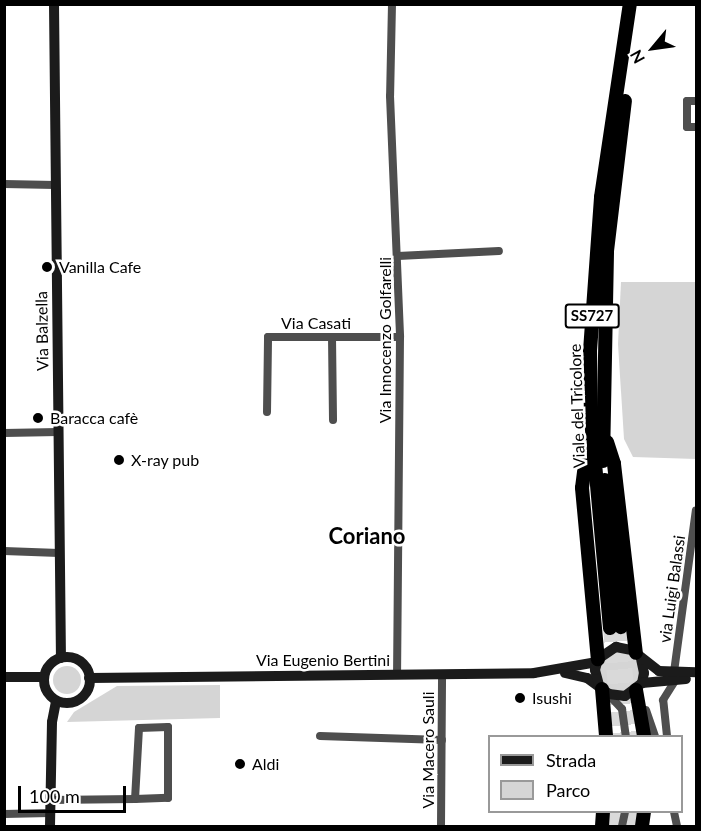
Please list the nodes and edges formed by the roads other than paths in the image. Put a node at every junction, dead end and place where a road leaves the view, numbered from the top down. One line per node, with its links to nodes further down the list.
1 (54, 4): 8 (main road, Via Balzella)
2 (392, 4): 10 (street, Via Innocenzo Golfarelli)
3 (630, 4): 15 (highway, Viale del Tricolore / SS727)
4 (639, 4): 15 (highway, Viale del Tricolore / SS727)
5 (696, 101): 6 (street)
6 (696, 127)
7 (4, 184): 8 (street)
8 (55, 185): 16 (main road, Via Balzella)
9 (499, 251): 10 (street)
10 (398, 256): 12 (street, Via Innocenzo Golfarelli)
11 (332, 337): 12 (street, Via Casati); 13 (street, Via Casati); 14 (street)
12 (400, 337): 27 (street, Via Innocenzo Golfarelli)
13 (267, 412)
14 (333, 420)
15 (597, 424): 21 (highway, Viale del Tricolore / SS727); 22 (highway); 24 (highway)
16 (57, 432): 17 (street); 20 (main road, Via Balzella)
17 (4, 433)
18 (696, 510): 29 (street, via Luigi Balassi)
19 (4, 551): 20 (street)
20 (58, 553): 23 (main road, Via Balzella)
21 (615, 628)
22 (638, 655): 24 (main road, Via Eugenio Bertini); 29 (main road, Via Eugenio Bertini); 34 (main road)
23 (61, 658): 31 (main road); 32 (main road)
24 (598, 660): 25 (main road, Via Eugenio Bertini); 35 (main road)
25 (556, 672): 28 (main road, Via Eugenio Bertini); 35 (main road, Via Eugenio Bertini)
26 (696, 672): 29 (main road, Via Eugenio Bertini)
27 (397, 675): 28 (main road, Via Eugenio Bertini); 32 (main road, Via Eugenio Bertini)
28 (442, 675): 43 (street, Via Macero Sauli)
29 (675, 675): 33 (main road, Via Eugenio Bertini); 34 (main road, Via Eugenio Bertini); 41 (street, via Luigi Balassi)
30 (4, 677): 31 (main road)
31 (44, 677): 36 (main road)
32 (89, 678): 36 (main road)
33 (696, 679)
34 (639, 687): 35 (main road, Via Eugenio Bertini); 39 (highway); 40 (street)
35 (602, 689): 37 (highway); 38 (street)
36 (56, 701): 45 (main road)
37 (606, 735)
38 (626, 735)
39 (644, 735)
40 (655, 735)
41 (667, 735)
42 (320, 736): 43 (street)
43 (442, 740): 49 (street, Via Macero Sauli)
44 (135, 799): 44 (street); 45 (street)
45 (50, 800): 46 (main road)
46 (50, 813): 47 (street); 48 (main road)
47 (4, 814)
48 (50, 826)
49 (441, 826)

